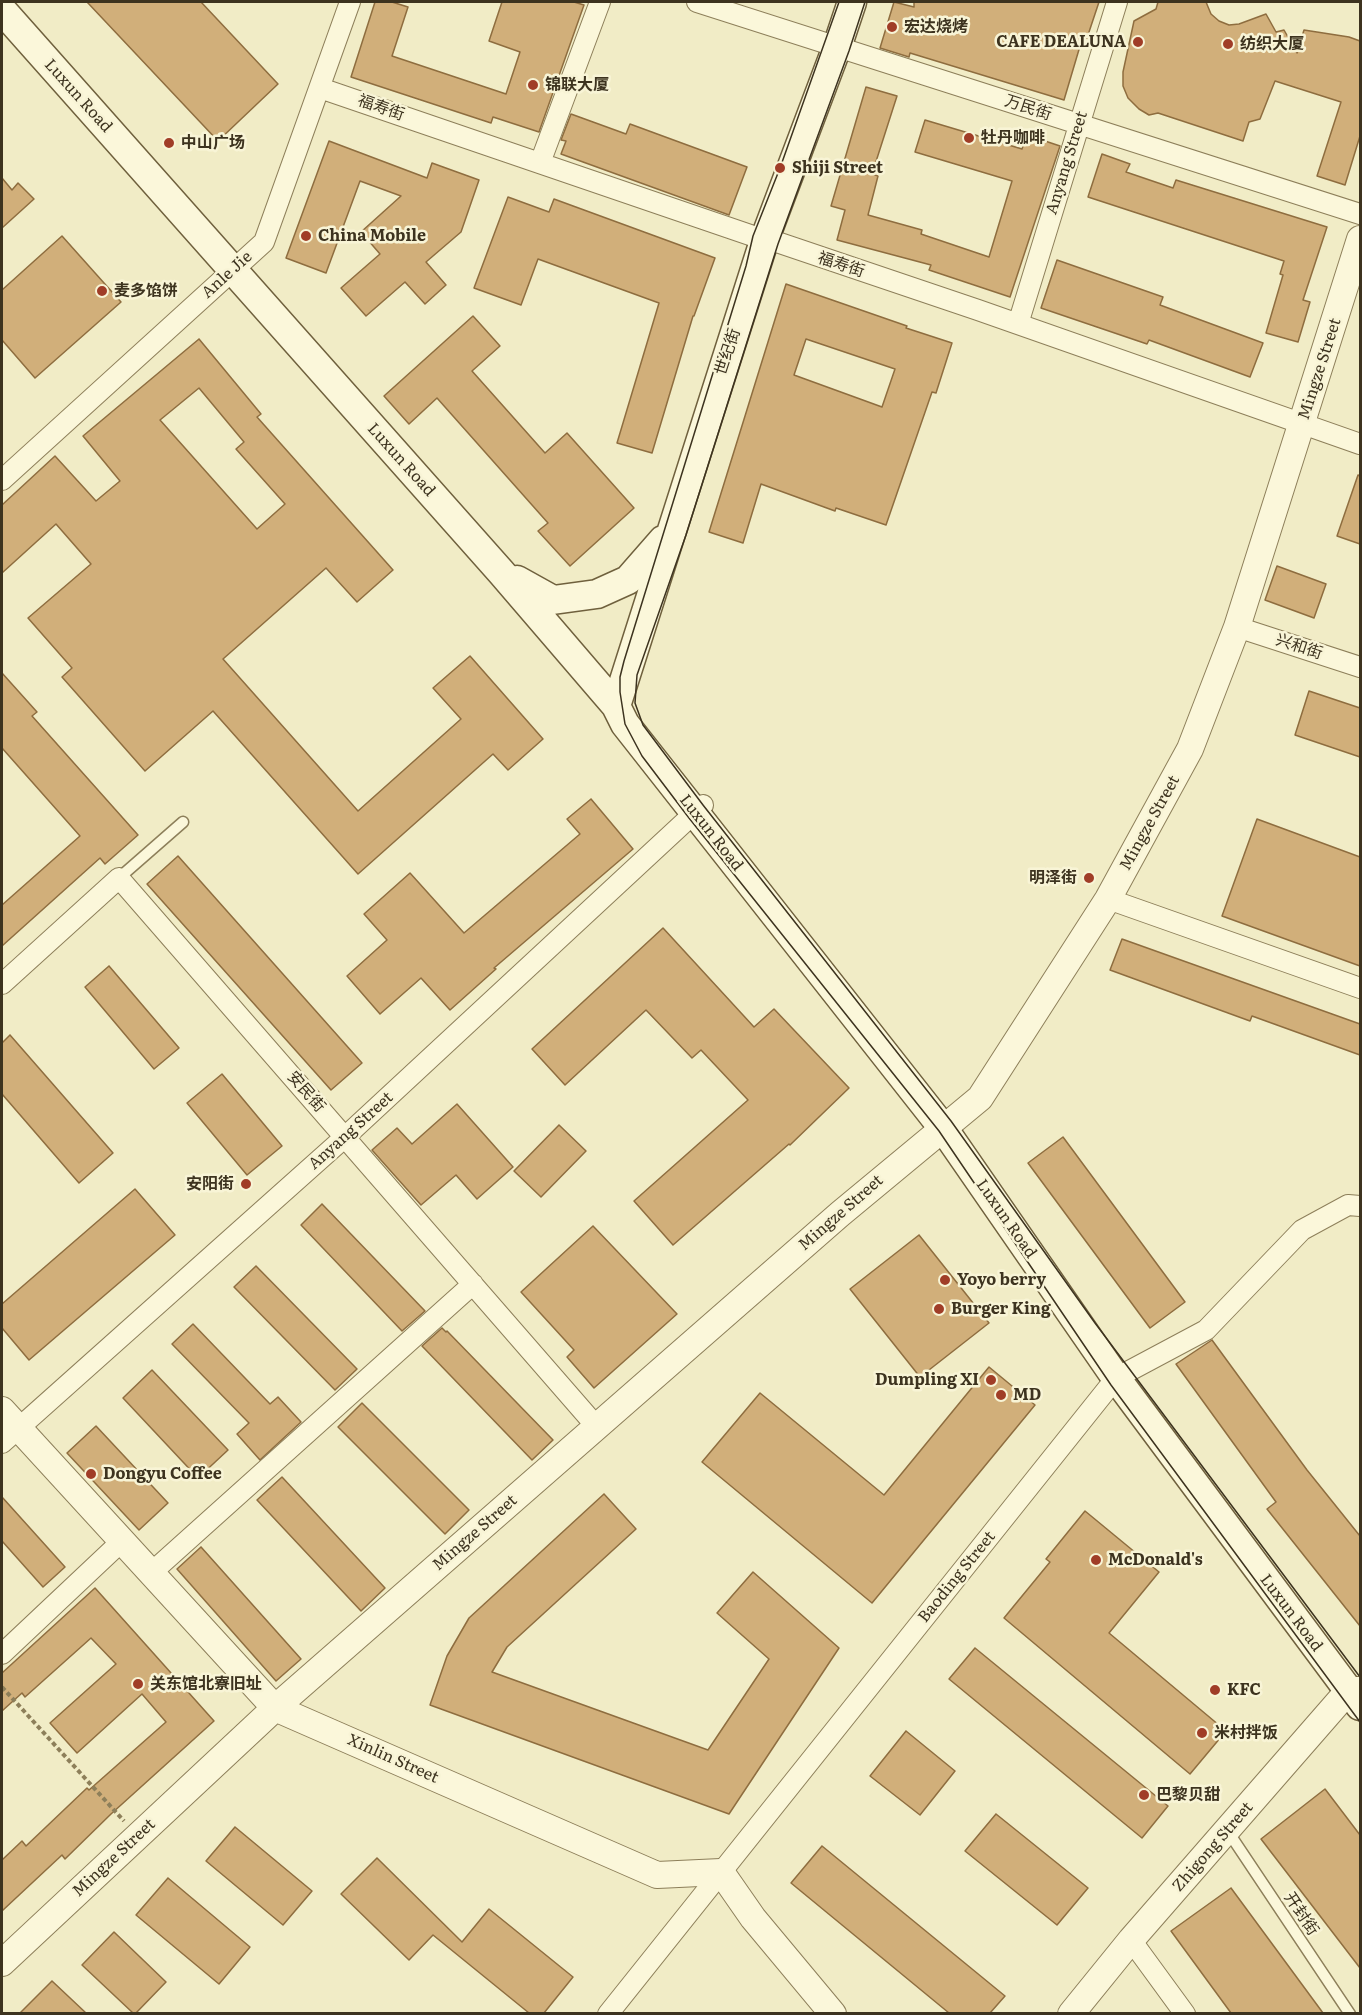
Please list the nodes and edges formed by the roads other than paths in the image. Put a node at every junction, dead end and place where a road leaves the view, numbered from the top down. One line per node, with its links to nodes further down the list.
1 (350, 2): 8 (street, Anle Jie)
2 (600, 2): 10 (street)
3 (697, 2): 7 (street, 万民街)
4 (852, 2): 7 (main road, 世纪街)
5 (1117, 2): 9 (street, Anyang Street)
6 (2, 10): 14 (main road, Luxun Road)
7 (837, 47): 9 (street, 万民街); 12 (main road, 世纪街)
8 (320, 88): 10 (street, 福寿街); 14 (street, Anle Jie)
9 (1079, 124): 11 (street, 万民街); 15 (street, Anyang Street)
10 (540, 163): 12 (street, 福寿街)
11 (1360, 214)
12 (765, 238): 15 (street, 福寿街); 19 (main road, 世纪街)
13 (1360, 239): 16 (street, Mingze Street)
14 (233, 270): 18 (street, Anle Jie); 20 (main road, Luxun Road)
15 (1018, 324): 16 (street, 福寿街)
16 (1302, 424): 17 (street, 福寿街); 21 (street, Mingze Street)
17 (1360, 444)
18 (2, 480)
19 (670, 532): 20 (main road); 23 (main road, 世纪街)
20 (501, 572): 23 (main road, Luxun Road)
21 (1236, 627): 22 (street, 兴和街); 27 (street, Mingze Street)
22 (1360, 668)
23 (616, 706): 24 (main road, Luxun Road)
24 (699, 809): 30 (main road, Luxun Road); 31 (street, Anyang Street)
25 (183, 822): 26 (lane)
26 (119, 878): 28 (street); 31 (street, 安民街)
27 (1108, 899): 29 (street); 30 (street, Mingze Street)
28 (2, 984)
29 (1360, 988)
30 (942, 1128): 34 (main road, Luxun Road); 35 (street, Mingze Street)
31 (345, 1137): 33 (street, 安民街); 36 (street, Anyang Street)
32 (1360, 1206): 34 (street, Baoding Street)
33 (474, 1284): 35 (street, 安民街); 38 (street)
34 (1116, 1378): 40 (main road, Luxun Road); 43 (street, Baoding Street)
35 (596, 1426): 41 (street, Mingze Street)
36 (7, 1427): 37 (street, Xinlin Street)
37 (122, 1541): 38 (street, Xinlin Street); 39 (street)
38 (151, 1573): 41 (street, Xinlin Street)
39 (2, 1654)
40 (1357, 1695): 42 (street, Zhigong Street)
41 (275, 1708): 43 (street, Xinlin Street); 45 (street, Mingze Street)
42 (1227, 1830): 44 (street, Zhigong Street); 50 (lane, 开封街)
43 (721, 1872): 46 (street, Baoding Street); 47 (street)
44 (1131, 1940): 48 (street, Zhigong Street); 49 (street)
45 (2, 1963)
46 (608, 2013)
47 (833, 2013)
48 (1071, 2013)
49 (1185, 2013)
50 (1350, 2013)

